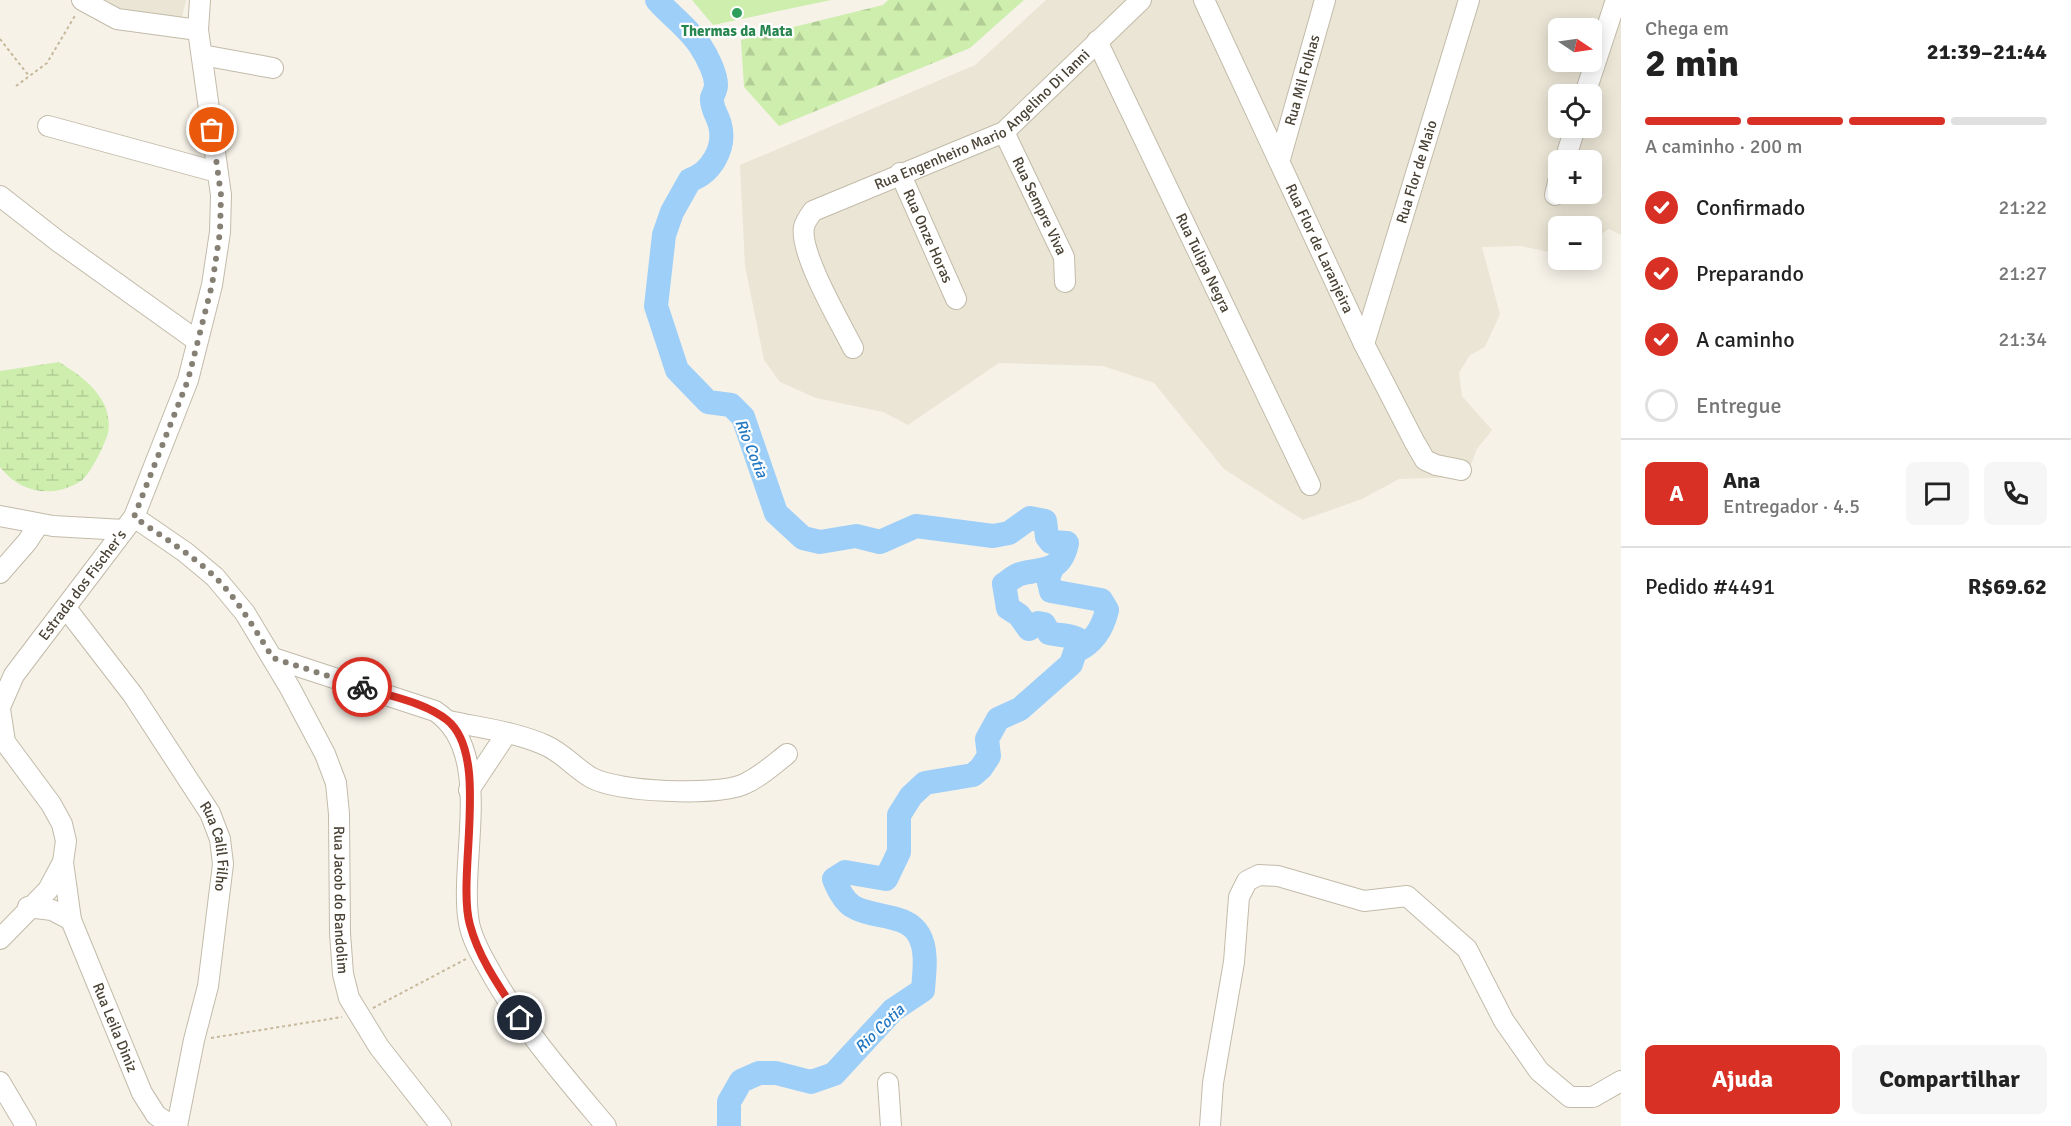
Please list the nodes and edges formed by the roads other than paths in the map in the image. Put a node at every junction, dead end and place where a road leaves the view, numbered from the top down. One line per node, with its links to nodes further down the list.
1 (83, 0): 8 (street)
2 (200, 0): 8 (street, Estrada dos Fischer's)
3 (1141, 0): 9 (street, Rua Engenheiro Mario Angelino Di Ianni)
4 (1204, 0): 15 (street, Rua Flor de Laranjeira)
5 (1326, 0): 15 (street, Rua Mil Folhas)
6 (1469, 0): 22 (street, Rua Flor de Maio)
7 (1616, 0): 12 (street)
8 (198, 30): 10 (street, Estrada dos Fischer's)
9 (1096, 41): 14 (street, Rua Engenheiro Mario Angelino Di Ianni); 25 (street, Rua Tulipa Negra)
10 (202, 55): 11 (street); 16 (street, Estrada dos Fischer's)
11 (273, 68)
12 (1588, 84)
13 (48, 126): 16 (street)
14 (1004, 132): 17 (street, Rua Engenheiro Mario Angelino Di Ianni); 19 (street, Rua Sempre Viva)
15 (1280, 159): 22 (street, Rua Flor de Laranjeira)
16 (216, 171): 21 (street, Estrada dos Fischer's)
17 (900, 173): 20 (street, Rua Onze Horas); 23 (street, Rua Engenheiro Mario Angelino Di Ianni)
18 (0, 196): 21 (street)
19 (1065, 282)
20 (956, 299)
21 (196, 340): 28 (street, Estrada dos Fischer's)
22 (1364, 344): 24 (street, Rua Flor de Laranjeira)
23 (853, 348)
24 (1461, 470)
25 (1310, 485)
26 (0, 516): 27 (street)
27 (39, 524): 28 (street); 29 (street)
28 (129, 524): 30 (street, Estrada dos Fischer's); 31 (street, Rua Jacob do Bandolim)
29 (0, 573)
30 (66, 608): 32 (street, Estrada dos Fischer's); 46 (street, Rua Calil Filho)
31 (273, 658): 33 (street); 47 (street, Rua Jacob do Bandolim)
32 (0, 708): 37 (street, Estrada dos Fischer's)
33 (449, 721): 34 (street); 36 (street)
34 (507, 734): 35 (street); 36 (street)
35 (787, 754)
36 (469, 790): 48 (street)
37 (63, 862): 38 (street, Estrada dos Fischer's); 39 (street, Rua Leila Diniz)
38 (28, 908): 39 (street); 40 (street, Estrada dos Fischer's)
39 (71, 920): 45 (street, Rua Leila Diniz)
40 (0, 939)
41 (1621, 1081): 50 (street)
42 (0, 1082): 44 (street)
43 (888, 1083): 49 (street)
44 (26, 1126)
45 (172, 1126)
46 (177, 1126)
47 (441, 1126)
48 (606, 1126)
49 (891, 1126)
50 (1210, 1126)

